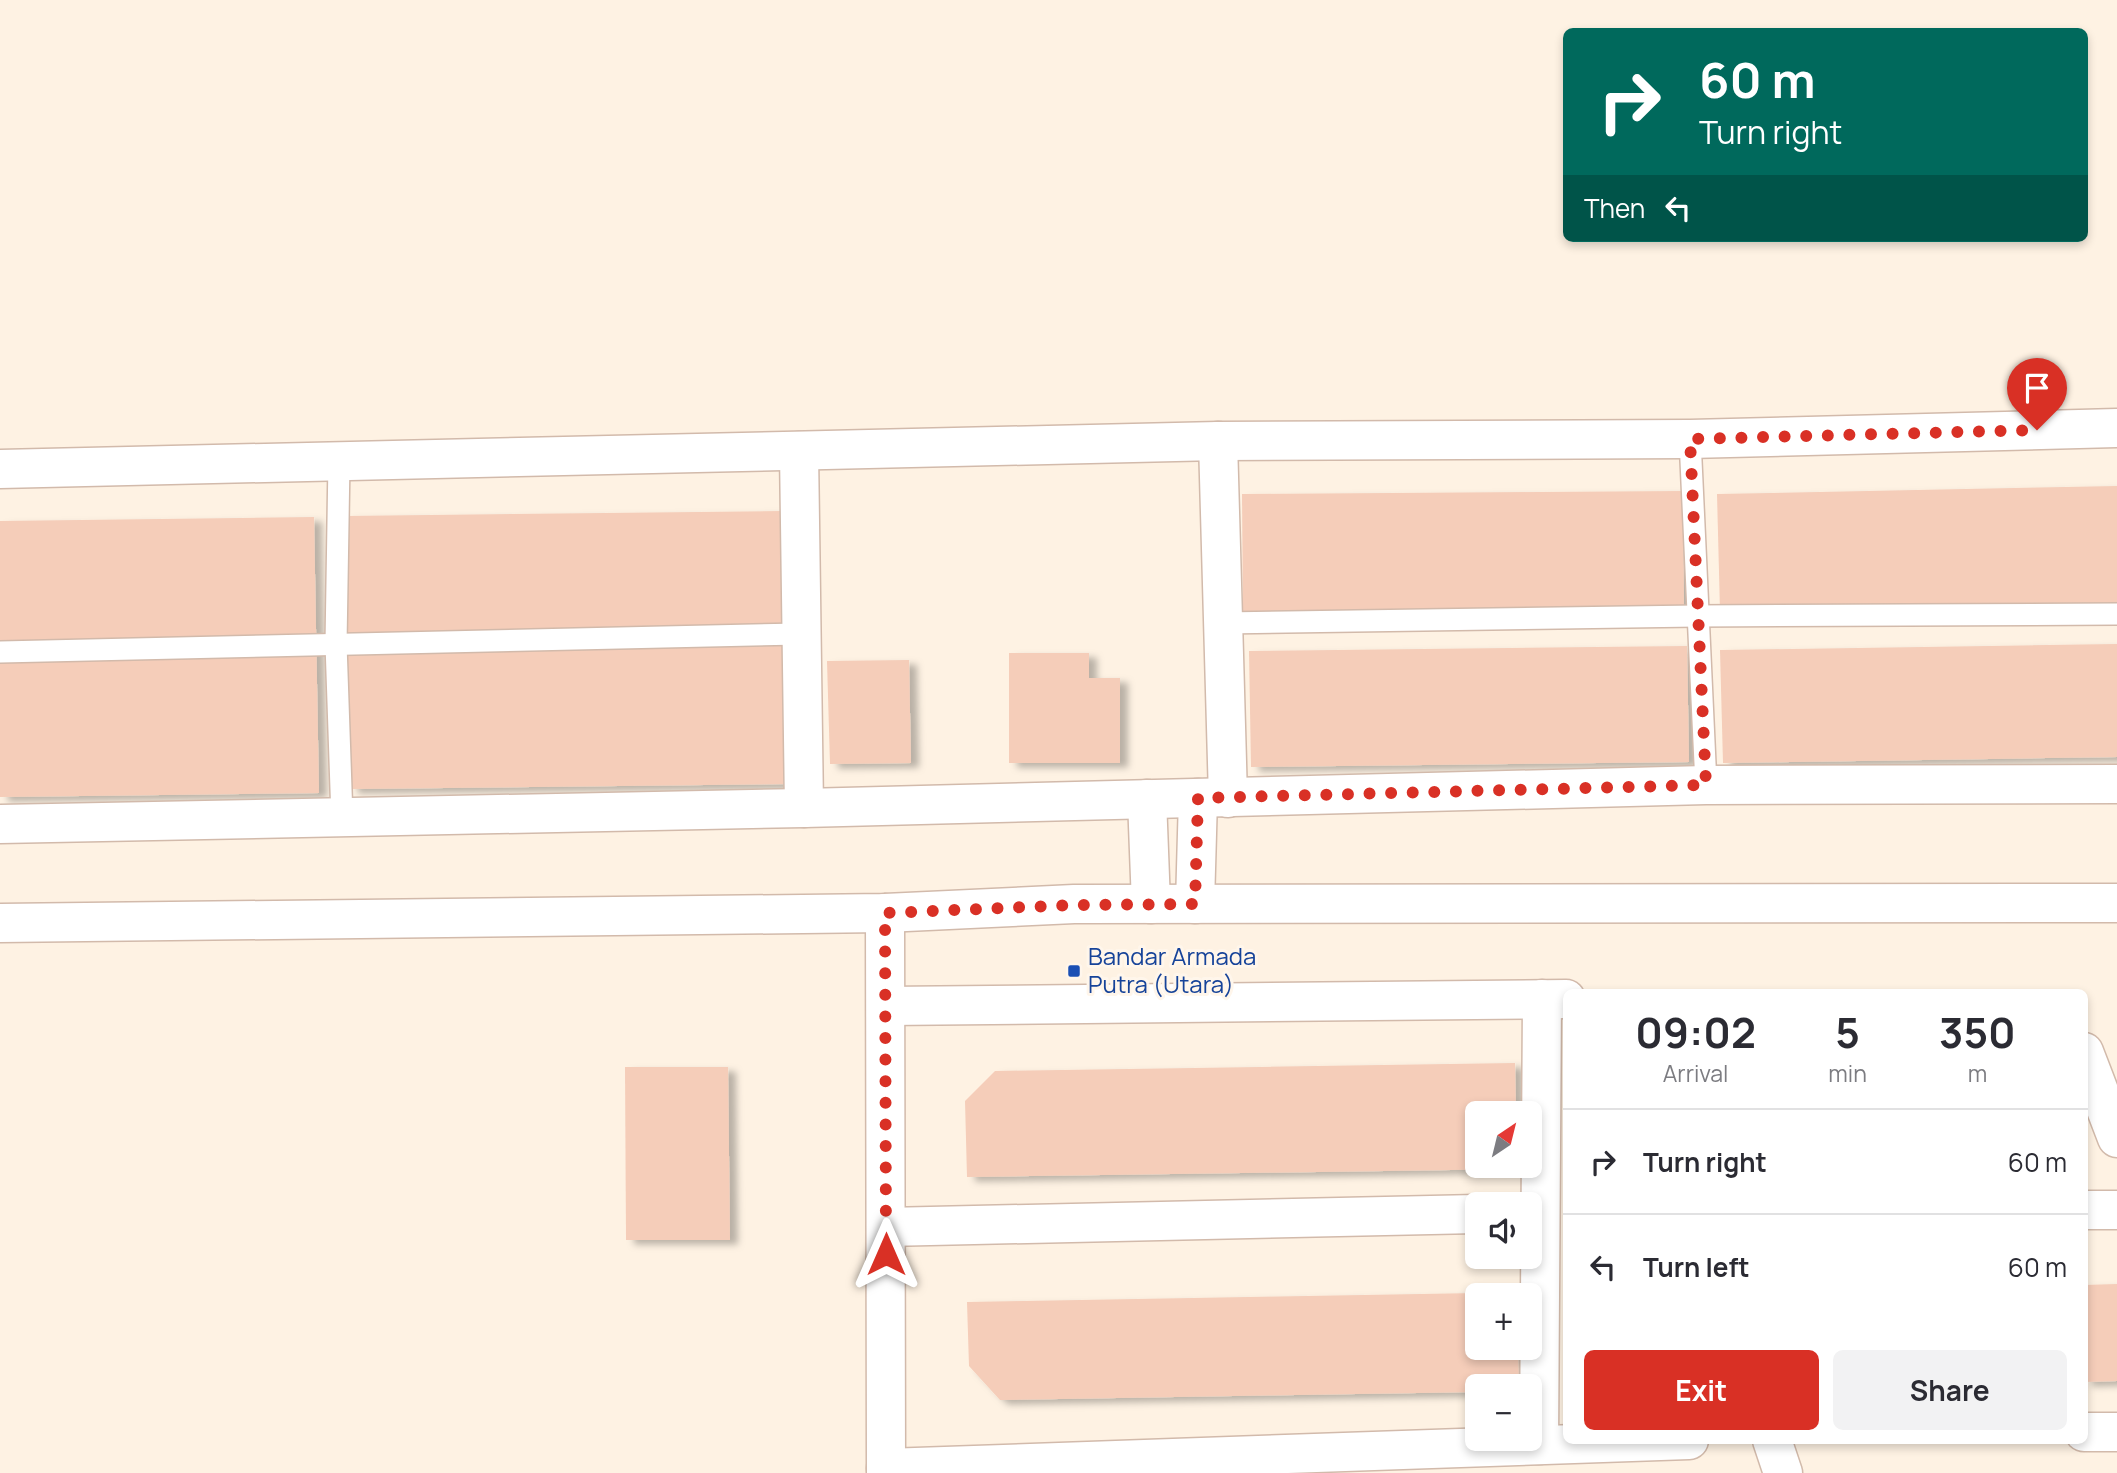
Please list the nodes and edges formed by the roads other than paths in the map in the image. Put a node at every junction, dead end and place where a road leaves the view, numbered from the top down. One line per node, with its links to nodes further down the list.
1 (2117, 428): 2 (street)
2 (1690, 439): 3 (street); 8 (lane)
3 (1218, 441): 4 (street); 9 (street)
4 (799, 451): 5 (street); 10 (street)
5 (339, 461): 6 (street); 11 (lane)
6 (0, 469)
7 (2117, 614): 8 (lane)
8 (1697, 616): 9 (lane); 14 (lane)
9 (1222, 623): 15 (street)
10 (800, 634): 11 (lane); 17 (street)
11 (336, 644): 12 (lane); 18 (lane)
12 (0, 652)
13 (2117, 784): 14 (street)
14 (1706, 785): 15 (street)
15 (1213, 798): 16 (street); 22 (street)
16 (1147, 799): 17 (street); 21 (street)
17 (804, 808): 18 (street)
18 (342, 818): 19 (street)
19 (0, 824)
20 (2117, 903): 22 (street)
21 (1151, 904): 22 (street); 23 (street)
22 (1195, 904)
23 (885, 913): 24 (street); 26 (street)
24 (0, 923)
25 (1554, 999): 26 (street); 31 (street)
26 (886, 1006): 33 (street)
27 (2088, 1062): 28 (street)
28 (2117, 1138)
29 (2088, 1210): 30 (street)
30 (2117, 1210)
31 (1545, 1213): 34 (street)
32 (1465, 1214): 33 (street)
33 (886, 1227): 42 (street)
34 (1541, 1374)
35 (2088, 1432): 36 (street)
36 (2117, 1432)
37 (1569, 1444): 39 (street)
38 (1773, 1444): 43 (street)
39 (1542, 1445)
40 (1485, 1451): 41 (street)
41 (1385, 1462): 42 (street)
42 (886, 1470)
43 (1783, 1473)

